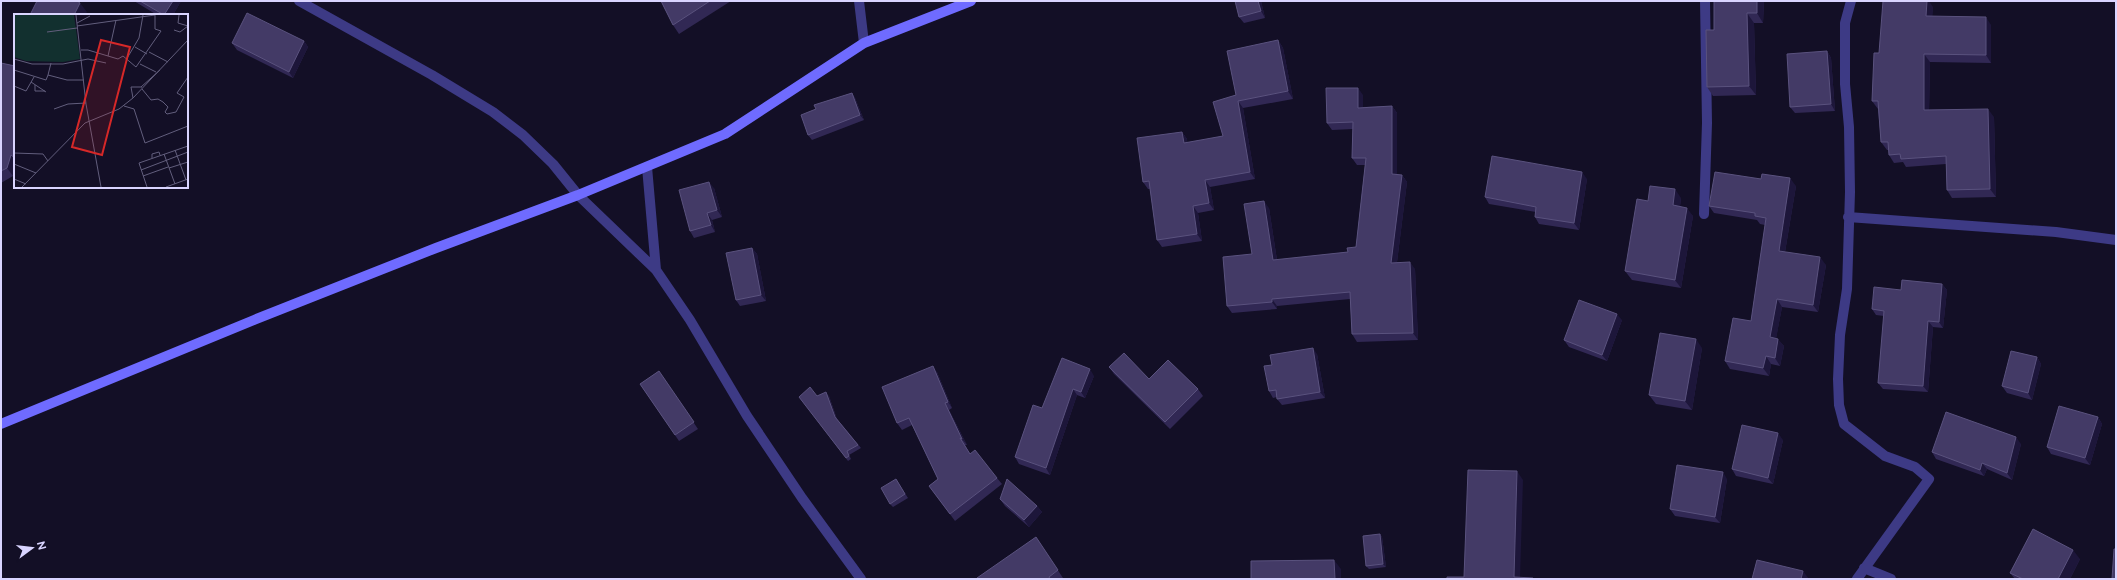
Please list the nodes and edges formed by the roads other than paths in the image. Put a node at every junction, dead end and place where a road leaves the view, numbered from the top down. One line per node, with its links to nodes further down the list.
1 (299, 1): 8 (street)
2 (859, 1): 6 (street)
3 (971, 1): 6 (main road)
4 (1705, 1): 9 (street)
5 (1851, 1): 10 (street)
6 (864, 43): 7 (main road)
7 (647, 167): 8 (main road); 12 (street)
8 (578, 195): 12 (street); 13 (main road)
9 (1704, 214)
10 (1848, 217): 11 (street); 14 (street)
11 (2116, 240)
12 (656, 270): 15 (street)
13 (1, 424)
14 (1864, 568): 16 (street); 17 (street)
15 (861, 579)
16 (1857, 579)
17 (1891, 579)

